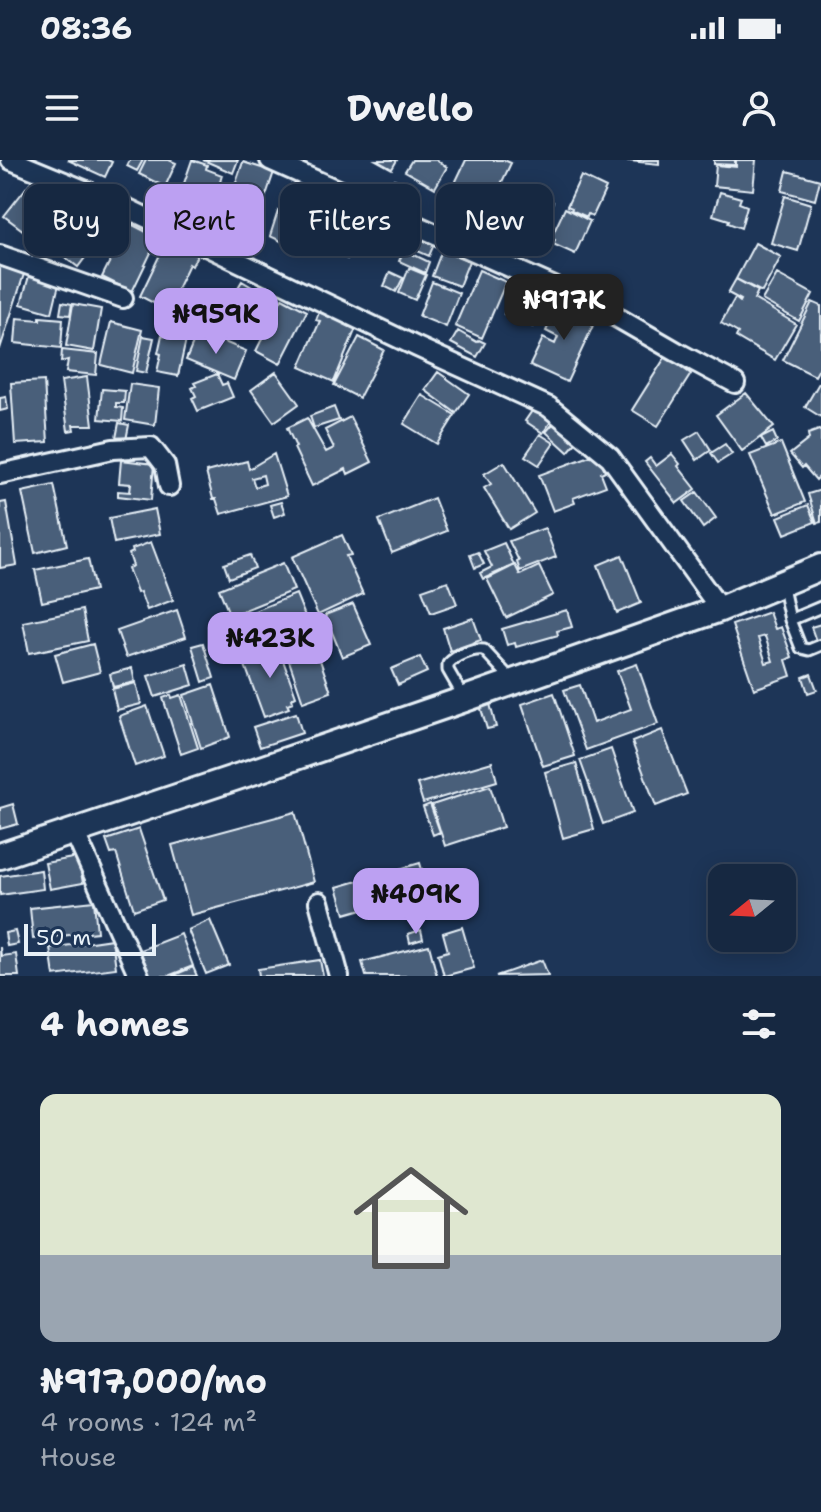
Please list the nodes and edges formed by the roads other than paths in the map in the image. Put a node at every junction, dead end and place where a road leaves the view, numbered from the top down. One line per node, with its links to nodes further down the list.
1 (11, 160): 11 (street)
2 (270, 160): 5 (street)
3 (0, 255): 4 (street)
4 (123, 298)
5 (735, 383)
6 (0, 474): 7 (street)
7 (169, 486)
8 (821, 567): 9 (street)
9 (782, 583): 11 (street); 12 (lane)
10 (821, 607): 12 (lane)
11 (720, 609): 14 (street)
12 (790, 620): 13 (lane)
13 (821, 645)
14 (514, 682): 15 (street); 15 (lane)
15 (465, 699): 16 (street)
16 (74, 831): 17 (street); 19 (street)
17 (0, 856)
18 (319, 902): 20 (street)
19 (139, 976)
20 (339, 976)

